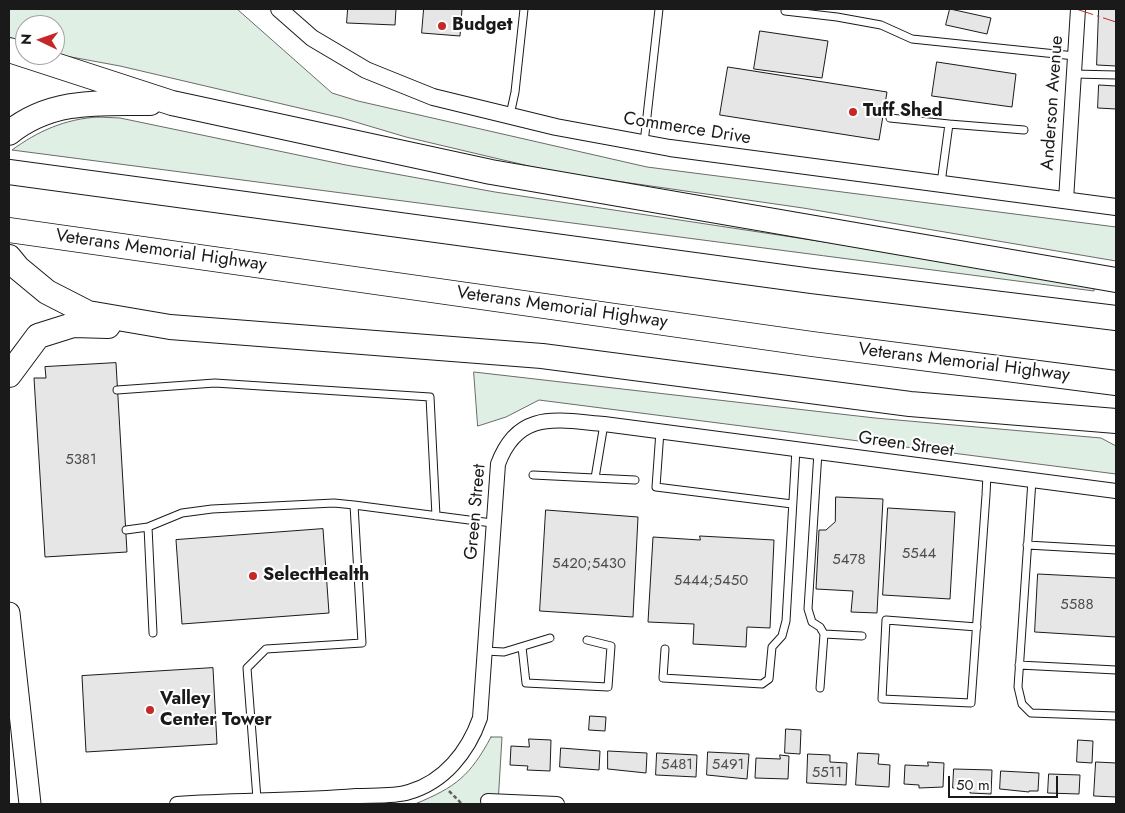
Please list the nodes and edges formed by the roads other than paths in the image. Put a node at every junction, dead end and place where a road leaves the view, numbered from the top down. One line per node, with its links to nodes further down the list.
1 (279, 9): 11 (street, Commerce Drive)
2 (524, 9): 11 (lane)
3 (659, 9): 16 (lane)
4 (1078, 9): 7 (street, Anderson Avenue)
5 (785, 11): 7 (lane)
6 (9, 50): 10 (highway)
7 (1075, 56): 8 (street, Anderson Avenue)
8 (1074, 74): 9 (lane); 19 (street, Anderson Avenue)
9 (1116, 75)
10 (172, 103): 15 (highway); 23 (highway)
11 (510, 116): 16 (street, Commerce Drive)
12 (890, 118): 13 (lane)
13 (949, 124): 14 (lane); 18 (lane)
14 (1024, 130)
15 (9, 134)
16 (644, 144): 18 (street, Commerce Drive)
17 (9, 172): 24 (highway)
18 (941, 184): 19 (street, Commerce Drive)
19 (1066, 200): 20 (street, Commerce Drive)
20 (1116, 207)
21 (9, 230): 27 (highway, Veterans Memorial Highway)
22 (9, 257): 25 (highway)
23 (1116, 280)
24 (1116, 318)
25 (170, 327): 26 (highway); 29 (highway)
26 (9, 375)
27 (1116, 384)
28 (118, 390): 42 (lane)
29 (1116, 421)
30 (604, 424): 31 (street, Green Street); 36 (lane); 43 (street, Green Street)
31 (660, 431): 32 (street, Green Street); 40 (lane)
32 (796, 449): 33 (street, Green Street); 40 (lane)
33 (818, 452): 35 (street, Green Street); 51 (lane)
34 (533, 474): 36 (lane)
35 (987, 474): 38 (street, Green Street); 49 (lane)
36 (596, 478): 37 (lane)
37 (635, 480)
38 (1032, 480): 39 (street, Green Street); 46 (lane)
39 (1116, 491)
40 (792, 504): 56 (lane)
41 (354, 505): 42 (lane); 44 (lane); 62 (lane)
42 (436, 516): 43 (lane)
43 (492, 522): 57 (street, Green Street)
44 (148, 527): 45 (lane); 50 (lane)
45 (126, 530)
46 (1027, 545): 47 (lane); 58 (lane)
47 (1116, 550)
48 (9, 613): 64 (main road)
49 (977, 627): 49 (lane)
50 (153, 633)
51 (824, 634): 52 (lane); 60 (lane)
52 (862, 636)
53 (550, 638): 55 (lane)
54 (587, 640): 55 (lane)
55 (522, 647): 57 (lane)
56 (665, 649)
57 (485, 651): 62 (street, Green Street)
58 (1020, 665): 59 (lane); 61 (lane)
59 (1116, 670)
60 (820, 688)
61 (1116, 716)
62 (256, 799): 66 (street, Green Street)
63 (488, 802): 67 (street)
64 (30, 804)
65 (177, 804): 66 (street, Green Street)
66 (183, 804)
67 (556, 804)

